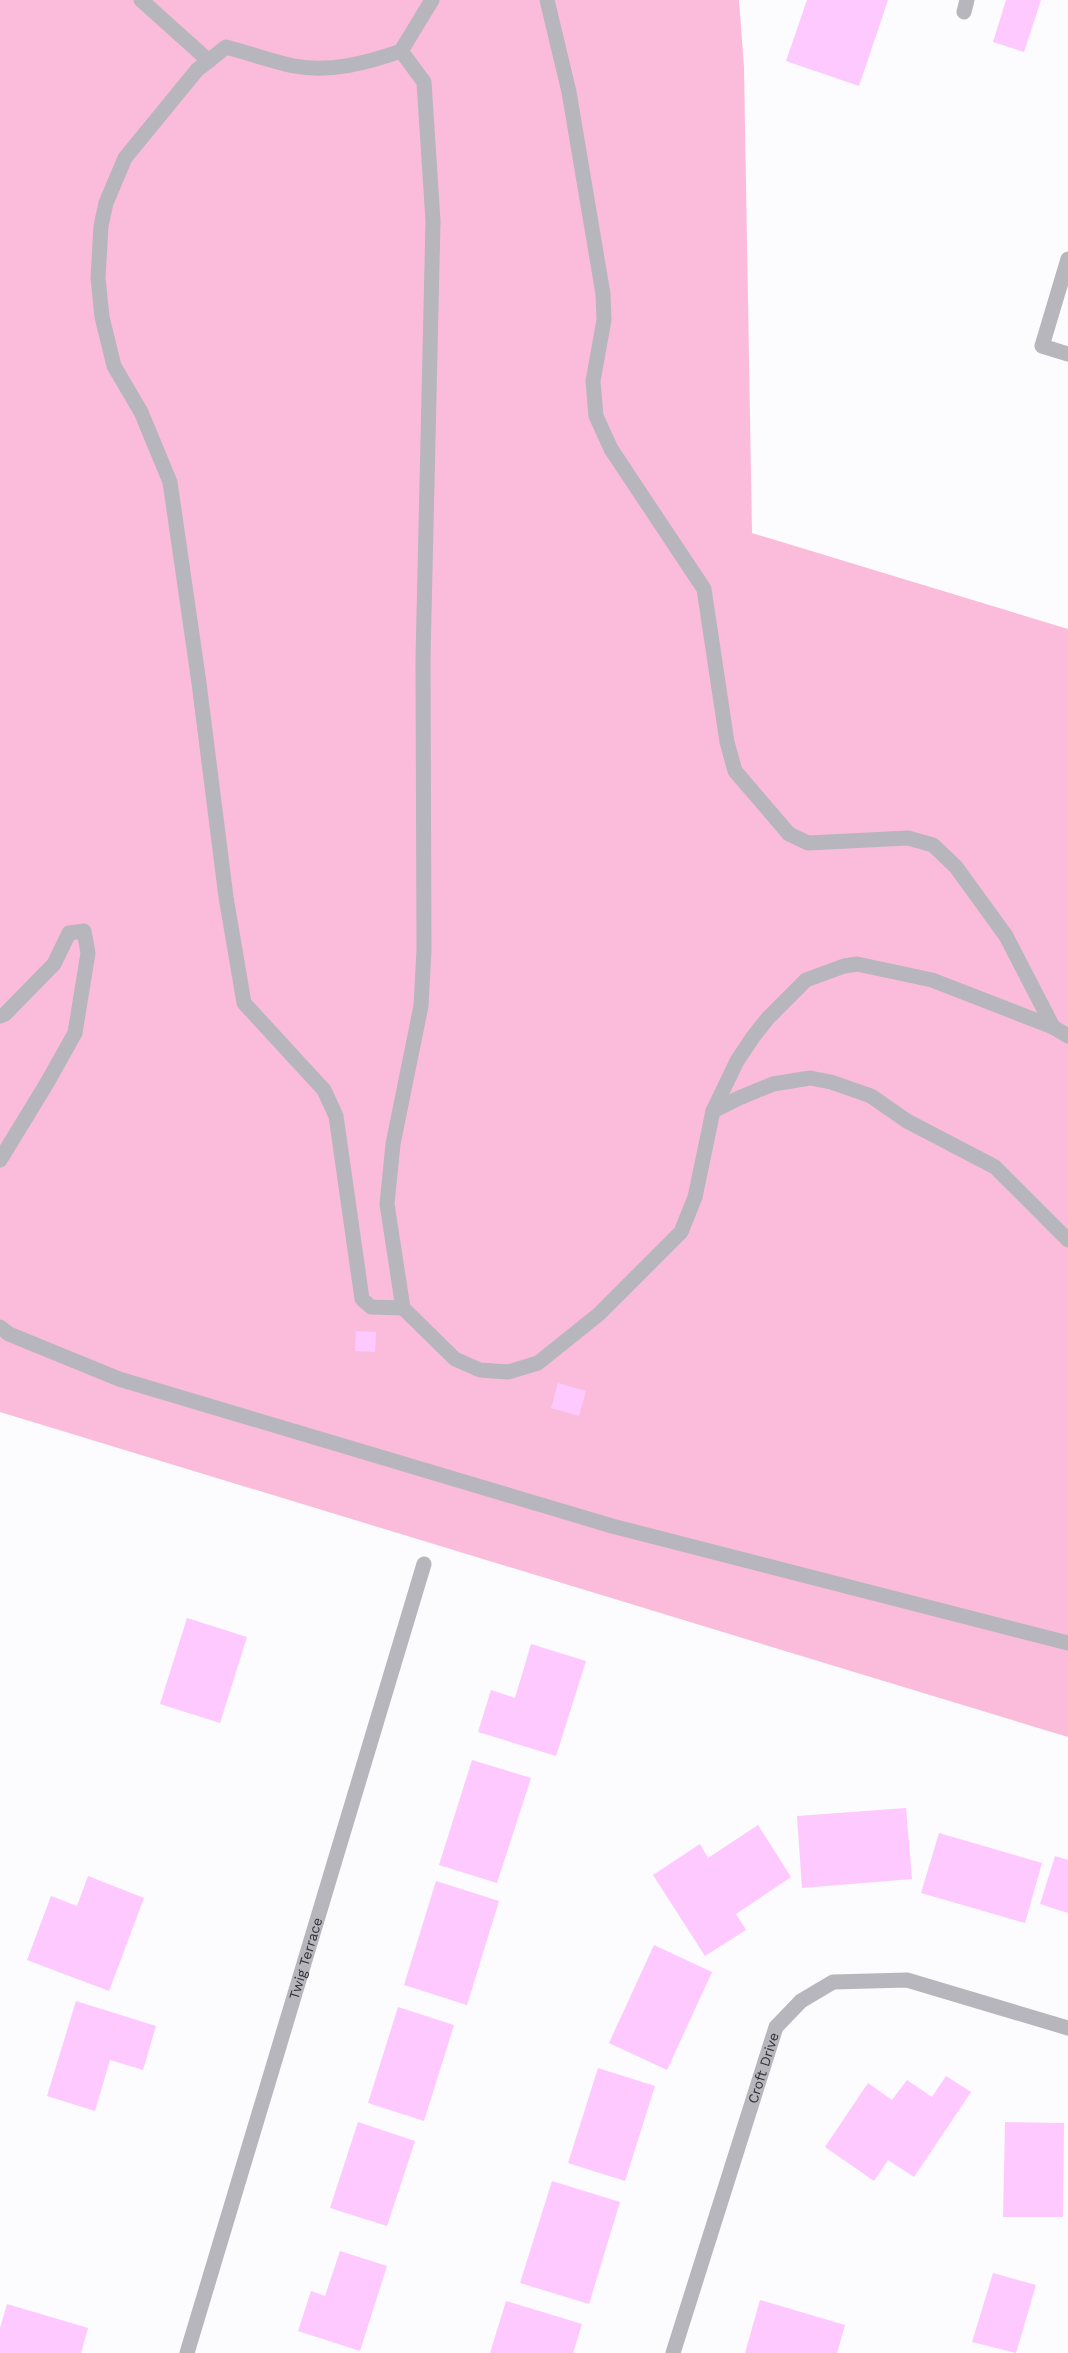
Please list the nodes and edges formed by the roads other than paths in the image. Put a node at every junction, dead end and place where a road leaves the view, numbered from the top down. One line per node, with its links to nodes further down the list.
1 (141, 0): 5 (street)
2 (432, 0): 4 (street)
3 (547, 0): 9 (street)
4 (401, 52): 5 (street); 14 (street)
5 (209, 61): 14 (street)
6 (1068, 259): 7 (street)
7 (1068, 354)
8 (0, 1016): 12 (street)
9 (1053, 1027): 10 (street); 11 (street)
10 (1068, 1036)
11 (713, 1111): 13 (street); 14 (street)
12 (0, 1160)
13 (1068, 1240)
14 (403, 1308)
15 (0, 1327): 17 (street)
16 (424, 1564): 19 (street, Twig Terrace)
17 (1068, 1643)
18 (1068, 2028): 20 (street, Croft Drive)
19 (187, 2353)
20 (673, 2353)

